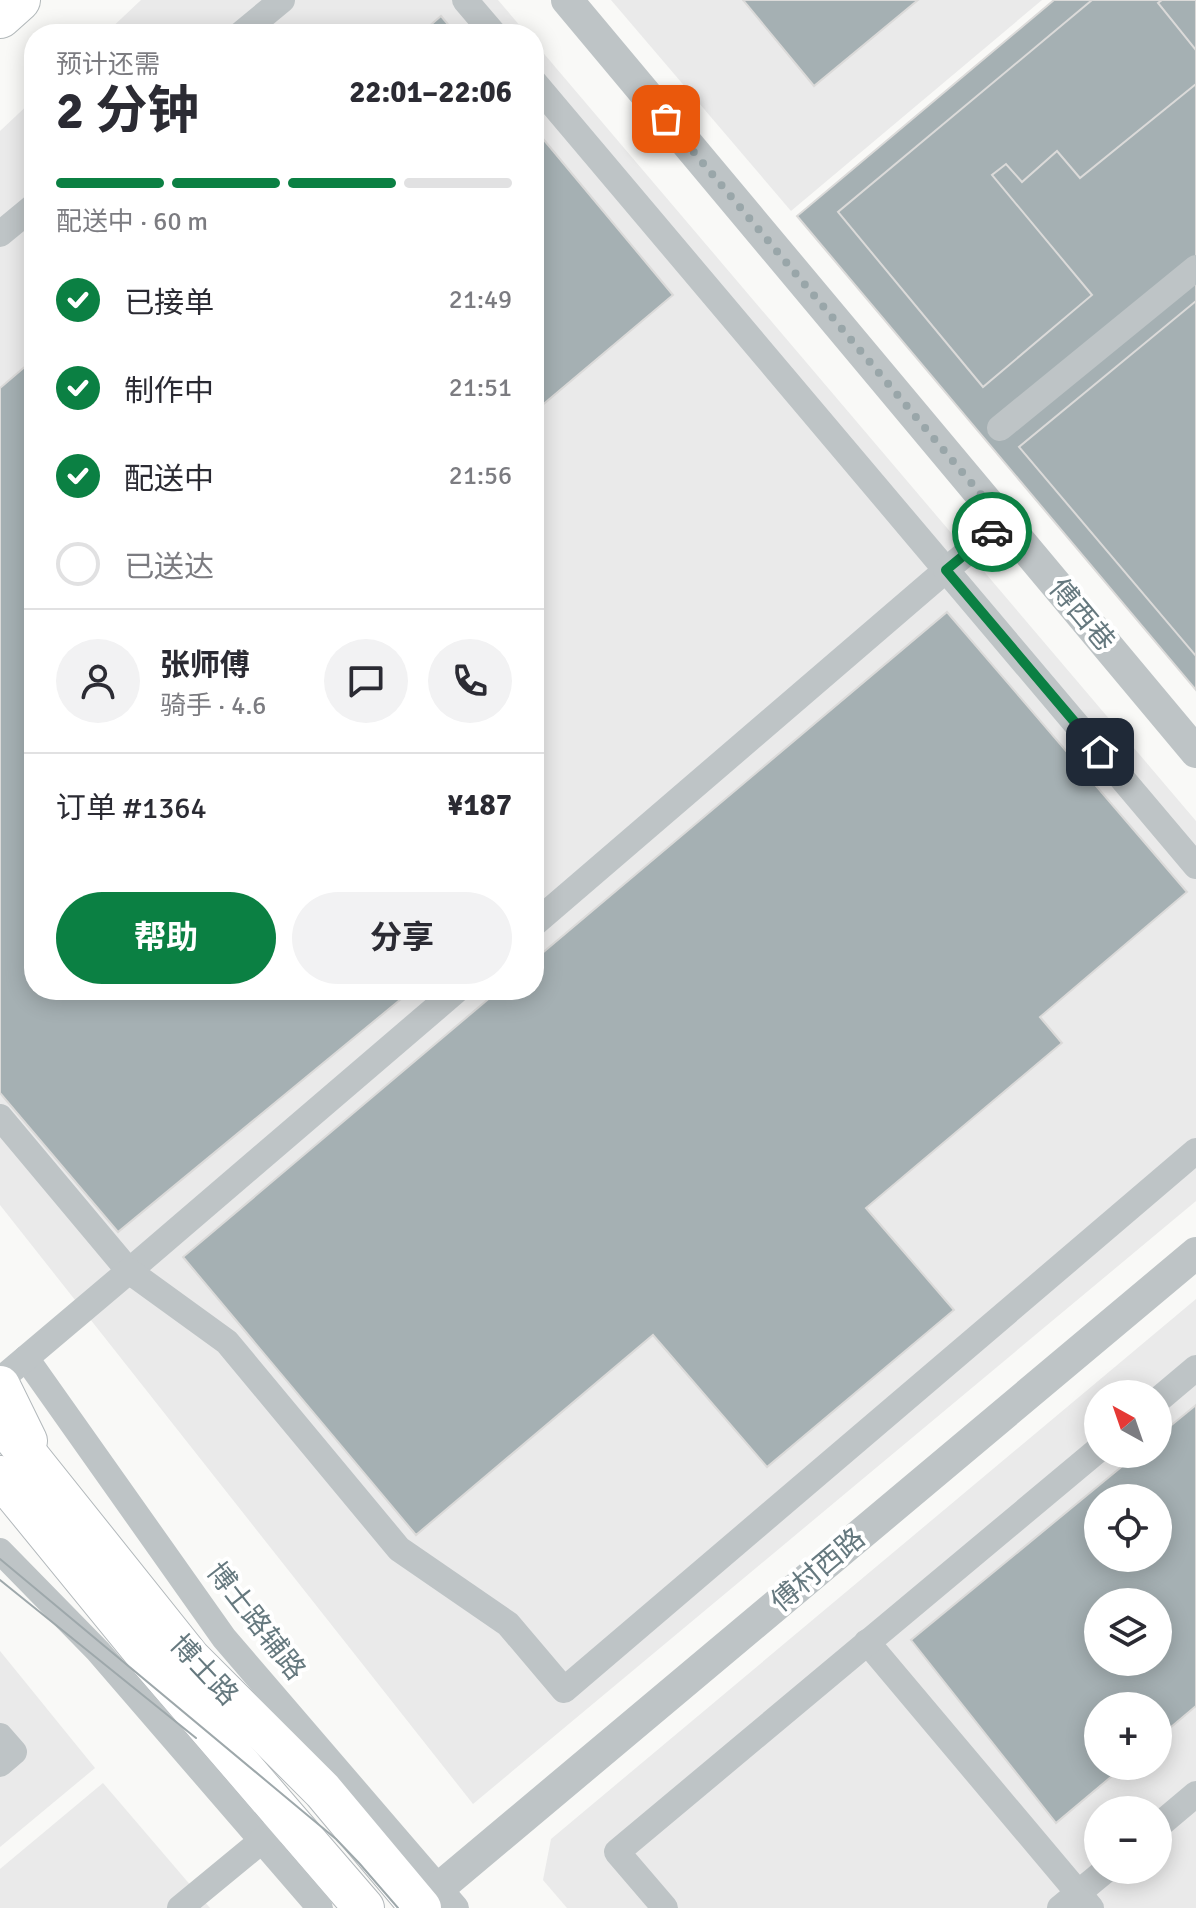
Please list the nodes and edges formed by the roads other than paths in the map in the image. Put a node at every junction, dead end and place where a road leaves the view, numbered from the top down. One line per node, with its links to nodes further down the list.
1 (19, 0): 5 (highway)
2 (282, 0): 6 (street)
3 (465, 0): 7 (street)
4 (567, 0): 13 (street, 傅西巷)
5 (0, 17)
6 (253, 24)
7 (485, 24)
8 (544, 94): 14 (street)
9 (24, 214): 10 (street)
10 (0, 234)
11 (1196, 268): 12 (street)
12 (1000, 428)
13 (1004, 522): 14 (street); 15 (street, 傅西巷)
14 (946, 570): 16 (street); 17 (street)
15 (1196, 752)
16 (1196, 866)
17 (544, 915)
18 (445, 1000): 22 (street)
19 (0, 1117): 22 (street)
20 (1196, 1151): 22 (street)
21 (1196, 1253): 38 (street, 傅村西路)
22 (129, 1271): 24 (street)
23 (1196, 1368): 26 (street)
24 (13, 1372): 25 (street); 29 (main road); 38 (street, 博士路辅路)
25 (0, 1380)
26 (1172, 1388)
27 (0, 1420): 29 (main road, 博士路)
28 (1084, 1462): 31 (street)
29 (16, 1488): 36 (main road, 博士路); 38 (main road, 博士路)
30 (0, 1551): 36 (street)
31 (867, 1642): 39 (street); 43 (street)
32 (0, 1736): 33 (street)
33 (0, 1764)
34 (1196, 1794): 35 (street)
35 (1172, 1814)
36 (275, 1830): 40 (street); 41 (street); 42 (main road, 博士路)
37 (1094, 1884): 39 (street)
38 (439, 1901)
39 (1077, 1903)
40 (180, 1908)
41 (320, 1908)
42 (364, 1908)
43 (665, 1908)

